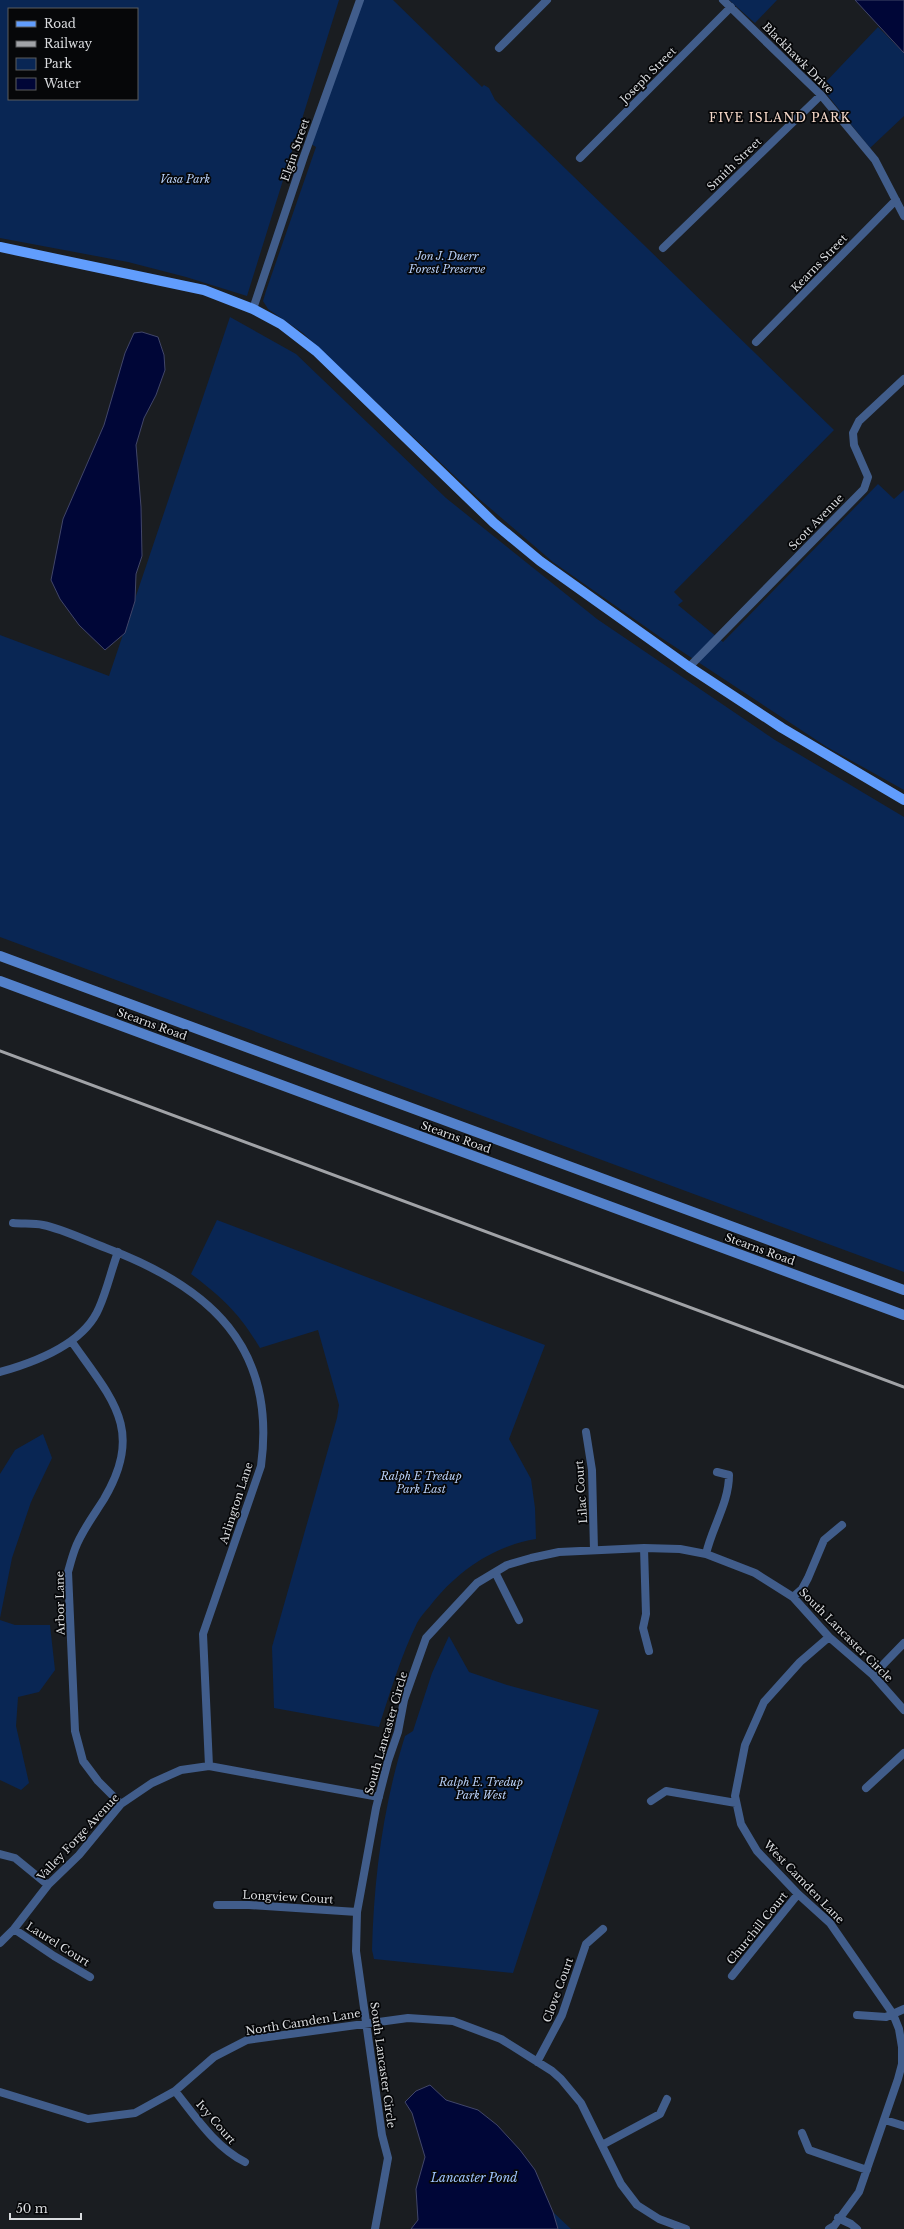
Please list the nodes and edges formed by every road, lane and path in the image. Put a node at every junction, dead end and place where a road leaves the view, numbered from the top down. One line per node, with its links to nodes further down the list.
1 (360, 0): 12 (street, Elgin Street)
2 (547, 0): 5 (street)
3 (723, 0): 4 (street, Blackhawk Drive)
4 (731, 7): 6 (street, Blackhawk Drive); 7 (street, Joseph Street)
5 (499, 48)
6 (821, 95): 8 (street, Blackhawk Drive); 11 (street, Smith Street)
7 (580, 158)
8 (896, 200): 9 (street, Blackhawk Drive); 13 (street, Kearns Street)
9 (904, 216)
10 (0, 247): 12 (main road)
11 (663, 248)
12 (253, 309): 15 (main road)
13 (756, 342)
14 (904, 379): 15 (street, Scott Avenue)
15 (689, 667): 16 (main road)
16 (904, 800)
17 (0, 956): 21 (main road, Stearns Road)
18 (0, 981): 22 (main road, Stearns Road)
19 (13, 1224): 20 (street, Arlington Lane)
20 (118, 1252): 23 (street); 40 (street, Arlington Lane)
21 (904, 1290)
22 (904, 1315)
23 (72, 1342): 24 (street); 45 (street, Arbor Lane)
24 (0, 1372)
25 (586, 1432): 29 (street, Lilac Court)
26 (717, 1472): 30 (street)
27 (842, 1525): 32 (street)
28 (644, 1548): 29 (street, South Lancaster Circle); 30 (street, South Lancaster Circle); 36 (street)
29 (594, 1550): 31 (street, South Lancaster Circle)
30 (706, 1554): 32 (street, South Lancaster Circle)
31 (495, 1572): 33 (street); 42 (street, South Lancaster Circle)
32 (793, 1597): 34 (street, South Lancaster Circle)
33 (519, 1620)
34 (829, 1637): 37 (street, South Lancaster Circle); 44 (street, West Camden Lane)
35 (904, 1643): 37 (street)
36 (649, 1651)
37 (874, 1675): 38 (street, South Lancaster Circle)
38 (904, 1710)
39 (904, 1753): 41 (street)
40 (209, 1766): 42 (street, Valley Forge Avenue); 45 (street, Valley Forge Avenue)
41 (866, 1788)
42 (379, 1797): 50 (street, South Lancaster Circle)
43 (651, 1801): 44 (street)
44 (736, 1803): 48 (street, West Camden Lane)
45 (121, 1804): 47 (street, Valley Forge Avenue)
46 (0, 1854): 47 (street)
47 (48, 1885): 51 (street, Valley Forge Avenue)
48 (798, 1894): 54 (street, Churchill Court); 57 (street, West Camden Lane)
49 (217, 1905): 50 (street, Longview Court)
50 (357, 1912): 59 (street, South Lancaster Circle)
51 (14, 1929): 53 (street, Valley Forge Avenue); 55 (street, Laurel Court)
52 (603, 1929): 60 (street, Clove Court)
53 (0, 1943)
54 (732, 1976)
55 (90, 1977)
56 (904, 2010): 57 (street)
57 (893, 2014): 58 (street); 64 (street, West Camden Lane)
58 (857, 2015)
59 (366, 2023): 60 (street, North Camden Lane); 61 (street, North Camden Lane); 71 (street, South Lancaster Circle)
60 (537, 2062): 67 (street, North Camden Lane)
61 (175, 2090): 62 (street, North Camden Lane); 68 (street, Ivy Court)
62 (0, 2092)
63 (667, 2099): 67 (street)
64 (885, 2120): 65 (street); 69 (street, West Camden Lane)
65 (904, 2126)
66 (802, 2133): 69 (street)
67 (602, 2145): 72 (street, North Camden Lane)
68 (245, 2162)
69 (867, 2170): 70 (street, West Camden Lane)
70 (838, 2218): 73 (street); 74 (street)
71 (376, 2229)
72 (686, 2229)
73 (829, 2229)
74 (857, 2229)

